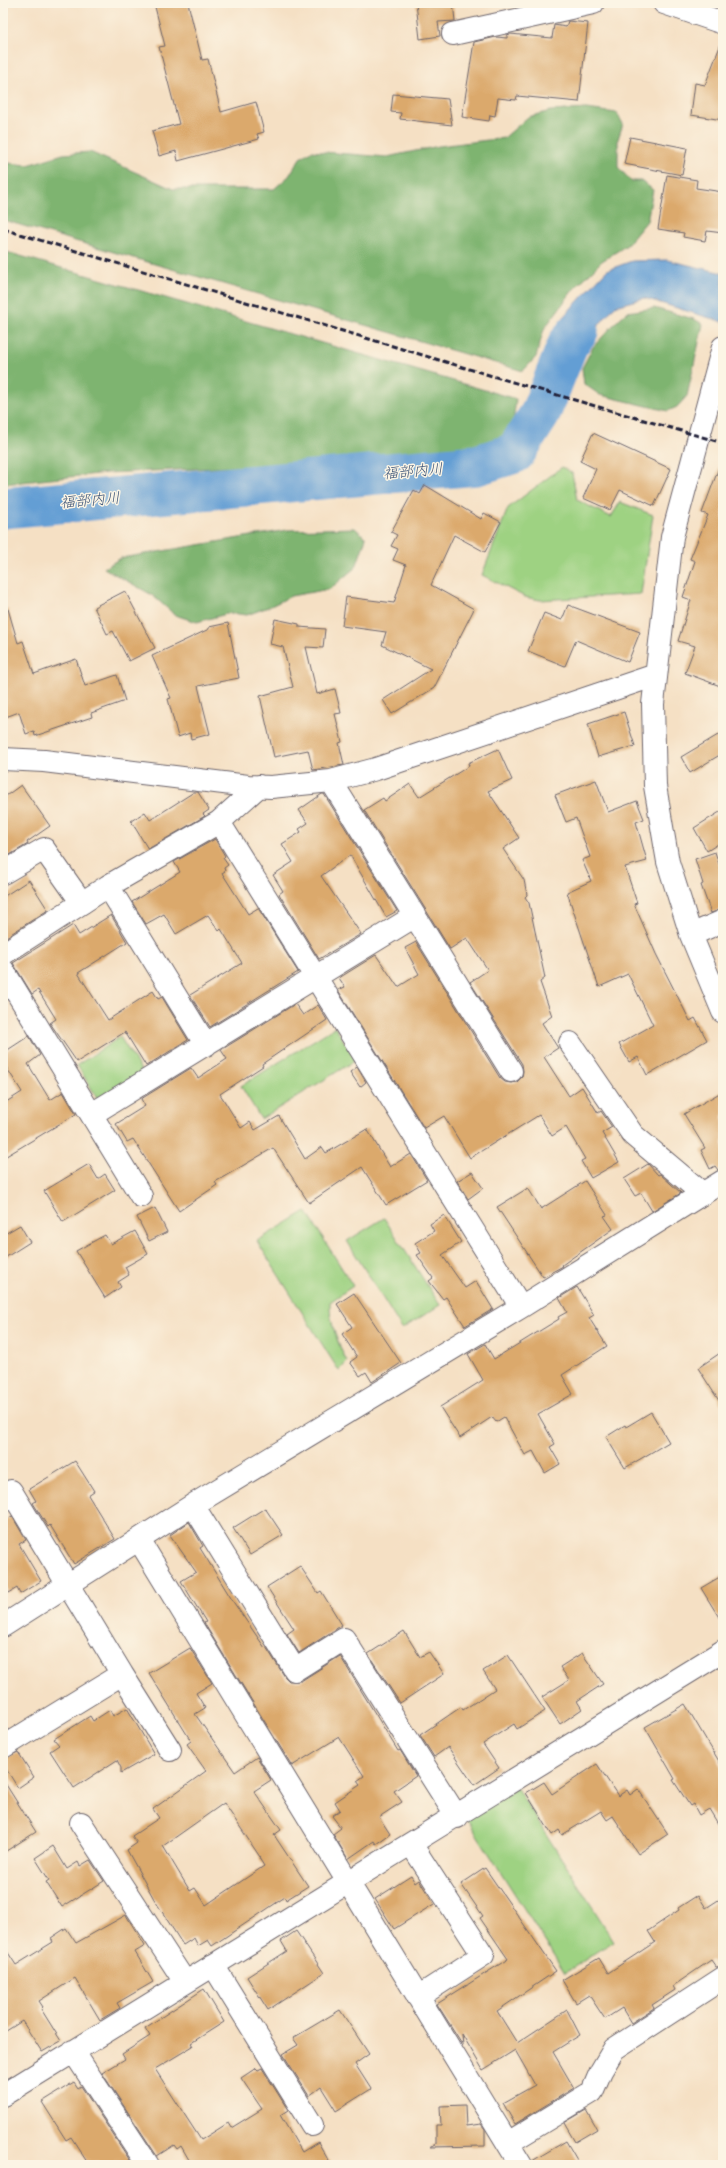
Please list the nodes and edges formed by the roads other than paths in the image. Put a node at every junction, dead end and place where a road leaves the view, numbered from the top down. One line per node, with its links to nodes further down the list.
1 (593, 3): 4 (street)
2 (664, 3): 3 (street)
3 (723, 23)
4 (453, 34)
5 (721, 355): 6 (street)
6 (656, 675): 8 (street); 16 (street)
7 (3, 759): 9 (street)
8 (331, 781): 9 (street); 14 (street)
9 (259, 786): 10 (street)
10 (219, 822): 12 (street); 19 (street)
11 (3, 873): 13 (street)
12 (108, 886): 13 (street); 22 (street)
13 (82, 903): 17 (street)
14 (415, 916): 19 (street); 23 (street)
15 (723, 921): 16 (street)
16 (691, 935): 20 (street)
17 (3, 954)
18 (3, 970): 24 (street)
19 (315, 977): 22 (street); 28 (street)
20 (723, 1012)
21 (570, 1043): 26 (street)
22 (206, 1045): 24 (street)
23 (511, 1071)
24 (92, 1114): 27 (street)
25 (723, 1181): 26 (street)
26 (703, 1194): 28 (street)
27 (141, 1196)
28 (521, 1307): 30 (street)
29 (3, 1496): 32 (street)
30 (193, 1505): 31 (street); 38 (street)
31 (139, 1540): 32 (street); 41 (street)
32 (69, 1584): 33 (street); 35 (street)
33 (3, 1626)
34 (723, 1651): 38 (street)
35 (122, 1674): 36 (street); 37 (street)
36 (3, 1747)
37 (170, 1750)
38 (457, 1816): 40 (street)
39 (82, 1822): 44 (street)
40 (411, 1844): 41 (street); 45 (street)
41 (347, 1881): 42 (street); 45 (street)
42 (213, 1965): 44 (street); 48 (street)
43 (723, 1978): 49 (street)
44 (185, 1982): 46 (street)
45 (418, 1997): 49 (street)
46 (73, 2051): 47 (street); 50 (street)
47 (3, 2095)
48 (312, 2125)
49 (508, 2143): 51 (street)
50 (148, 2165)
51 (521, 2165)

